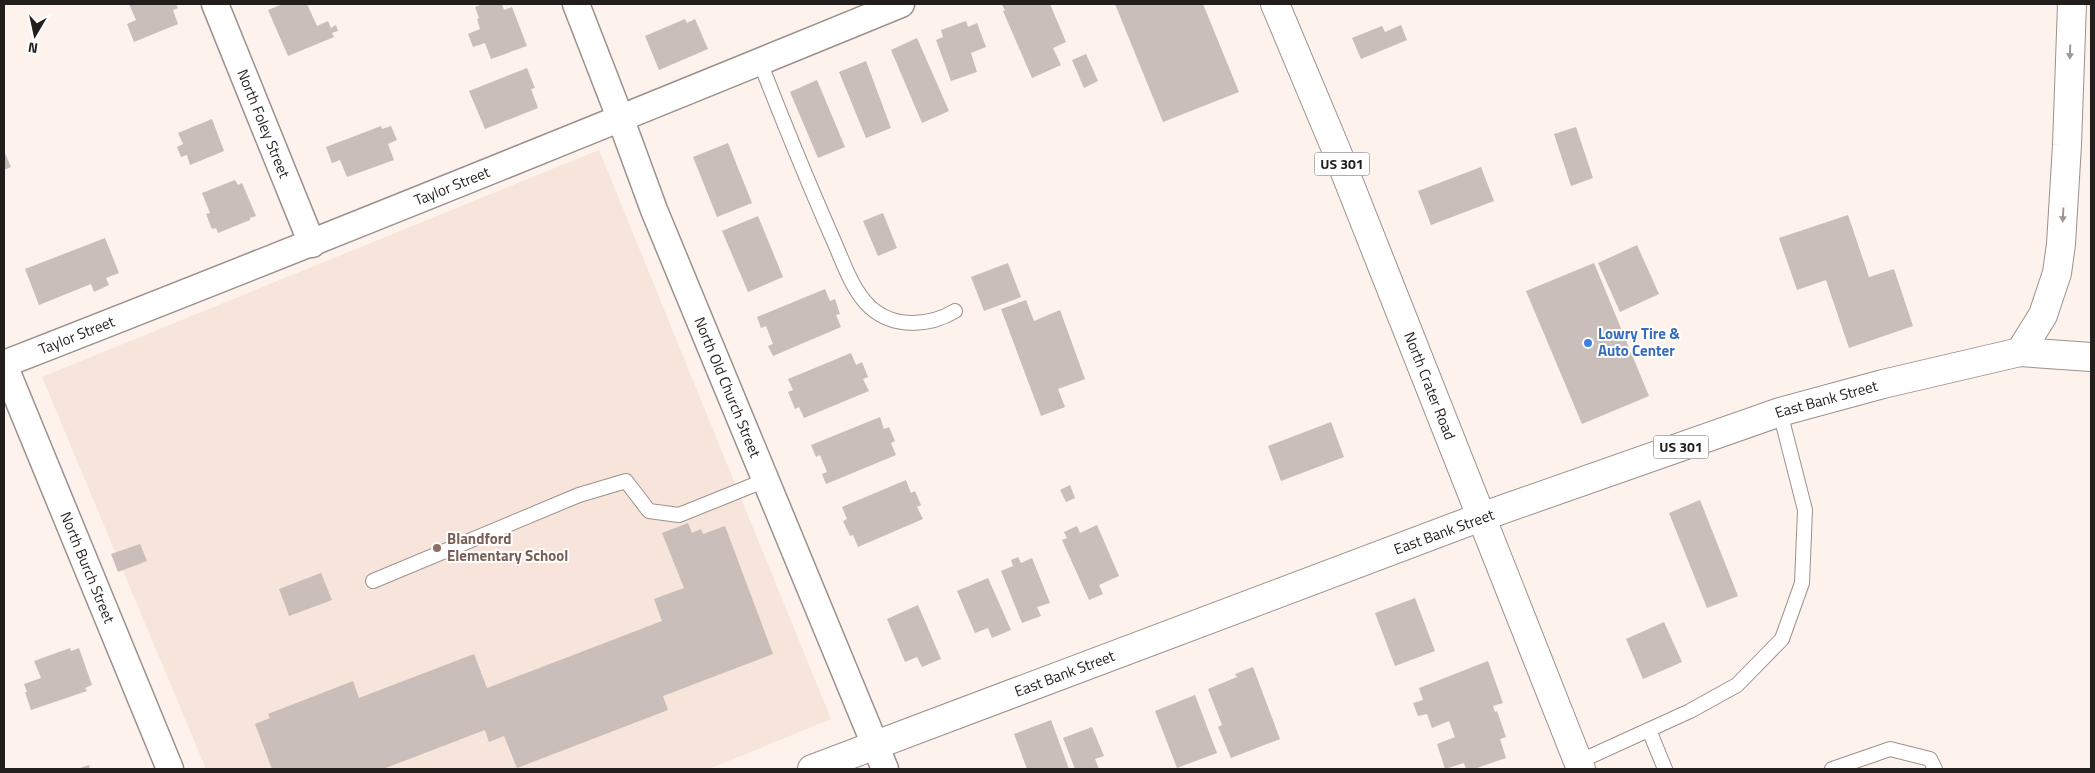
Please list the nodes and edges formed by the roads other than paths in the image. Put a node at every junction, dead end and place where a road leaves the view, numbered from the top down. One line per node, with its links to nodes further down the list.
1 (215, 4): 8 (street, North Foley Street)
2 (576, 4): 7 (street, North Old Church Street)
3 (901, 4): 6 (street, Taylor Street)
4 (1275, 4): 15 (main road, North Crater Road / US 301)
5 (2072, 4): 10 (main road, one-way to 10)
6 (760, 62): 7 (street, Taylor Street); 9 (lane)
7 (621, 120): 8 (street, Taylor Street); 14 (street, North Old Church Street)
8 (312, 244): 12 (street, Taylor Street)
9 (956, 311)
10 (2020, 352): 11 (main road, East Bank Street / US 301); 13 (main road, East Bank Street / US 301)
11 (2091, 357)
12 (4, 364): 20 (street, North Burch Street)
13 (1780, 412): 15 (main road, East Bank Street / US 301); 17 (lane)
14 (766, 480): 16 (lane); 18 (street, North Old Church Street)
15 (1481, 518): 18 (main road, East Bank Street); 19 (main road, North Crater Road / US 301)
16 (373, 581)
17 (1649, 730): 19 (lane); 22 (lane)
18 (880, 757): 21 (main road, East Bank Street)
19 (1580, 765)
20 (170, 769)
21 (812, 769)
22 (1665, 769)
23 (1832, 769): 24 (lane)
24 (1935, 769)

